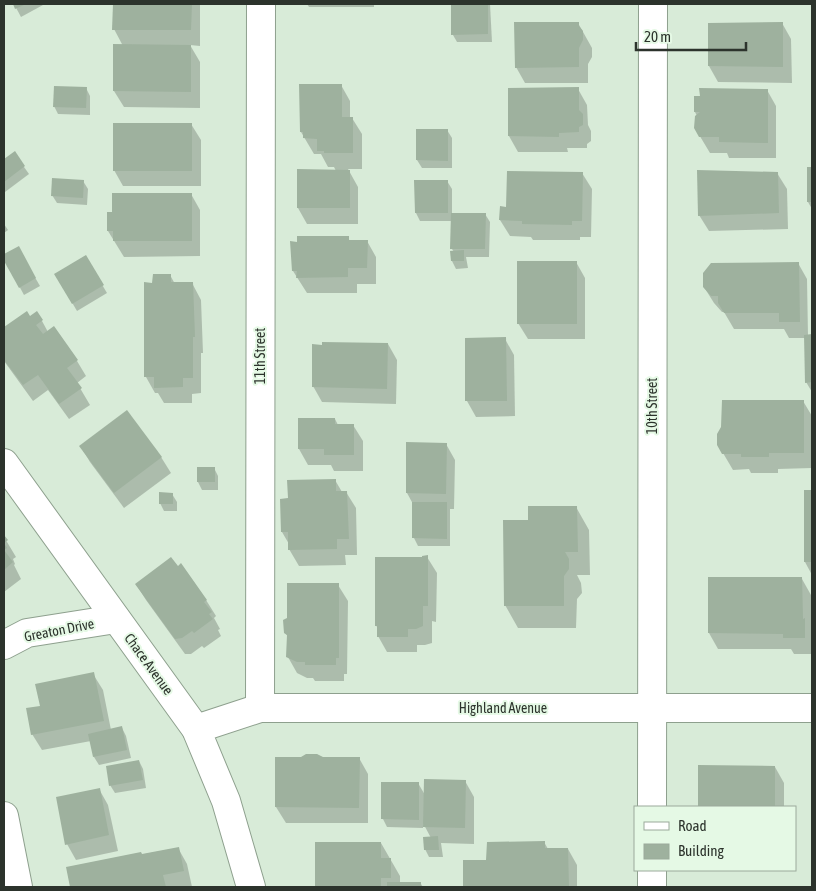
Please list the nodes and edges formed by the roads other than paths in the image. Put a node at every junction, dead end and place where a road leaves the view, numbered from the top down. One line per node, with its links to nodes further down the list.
1 (261, 4): 6 (street, 11th Street)
2 (653, 4): 7 (street, 10th Street)
3 (4, 463): 4 (street, Chace Avenue)
4 (116, 619): 5 (street, Greaton Drive); 9 (street, Chace Avenue)
5 (4, 645)
6 (260, 708): 7 (street, Highland Avenue); 9 (street, Highland Avenue)
7 (652, 708): 8 (street, Highland Avenue); 10 (street, 10th Street)
8 (812, 708)
9 (196, 728): 14 (street, Chace Avenue)
10 (652, 806)
11 (4, 816): 13 (street)
12 (652, 871): 15 (street)
13 (18, 887)
14 (251, 887)
15 (652, 887)

